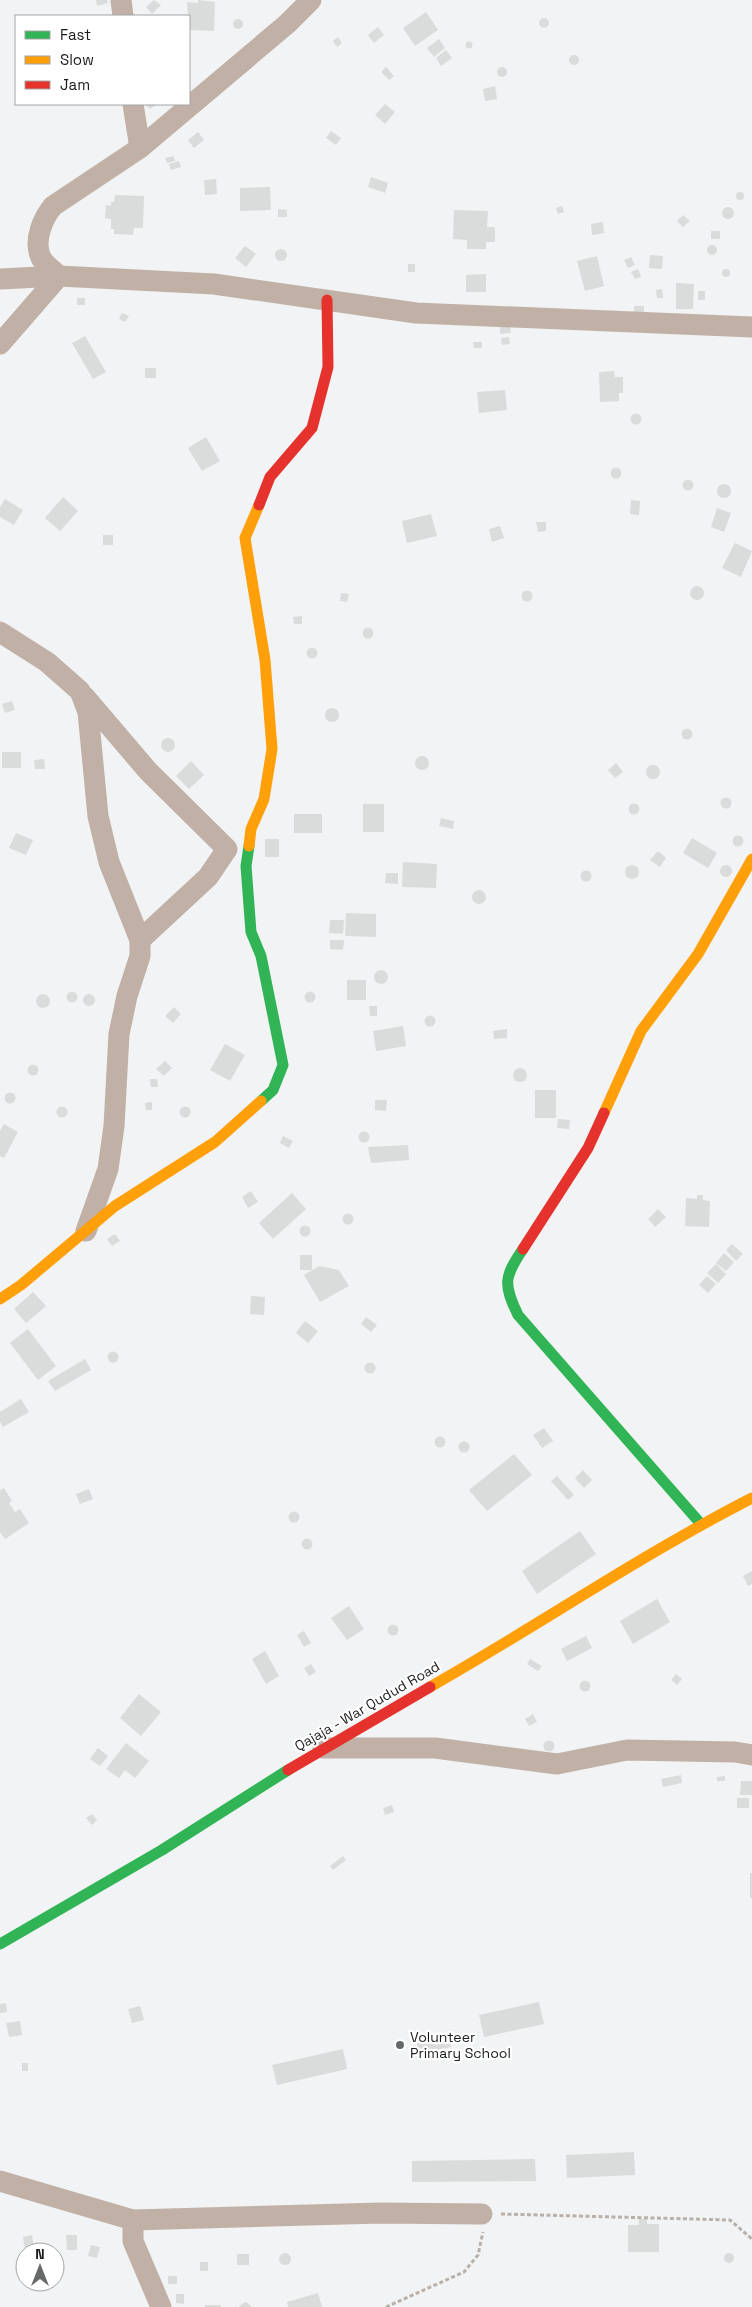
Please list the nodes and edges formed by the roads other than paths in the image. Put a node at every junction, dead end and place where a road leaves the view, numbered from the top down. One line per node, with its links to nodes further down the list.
1 (121, 0): 3 (street)
2 (310, 0): 5 (street)
3 (122, 15)
4 (133, 105): 5 (street)
5 (140, 148): 6 (street)
6 (59, 276): 7 (street); 8 (street); 10 (street)
7 (0, 279)
8 (327, 300): 9 (street); 13 (street)
9 (752, 327)
10 (0, 344)
11 (0, 632): 12 (street)
12 (80, 691): 14 (street); 16 (street)
13 (251, 828): 14 (street); 17 (street)
14 (226, 849): 16 (street)
15 (752, 859): 20 (street)
16 (140, 940): 17 (street)
17 (86, 1231): 18 (street)
18 (0, 1299)
19 (752, 1498): 20 (street, Qajaja - War Qudud Road)
20 (700, 1524): 21 (street, Qajaja - War Qudud Road)
21 (323, 1748): 22 (street); 23 (street, Qajaja - War Qudud Road)
22 (752, 1755)
23 (0, 1944)
24 (0, 2181): 26 (street)
25 (482, 2214): 26 (street)
26 (133, 2220): 27 (street)
27 (161, 2307)

